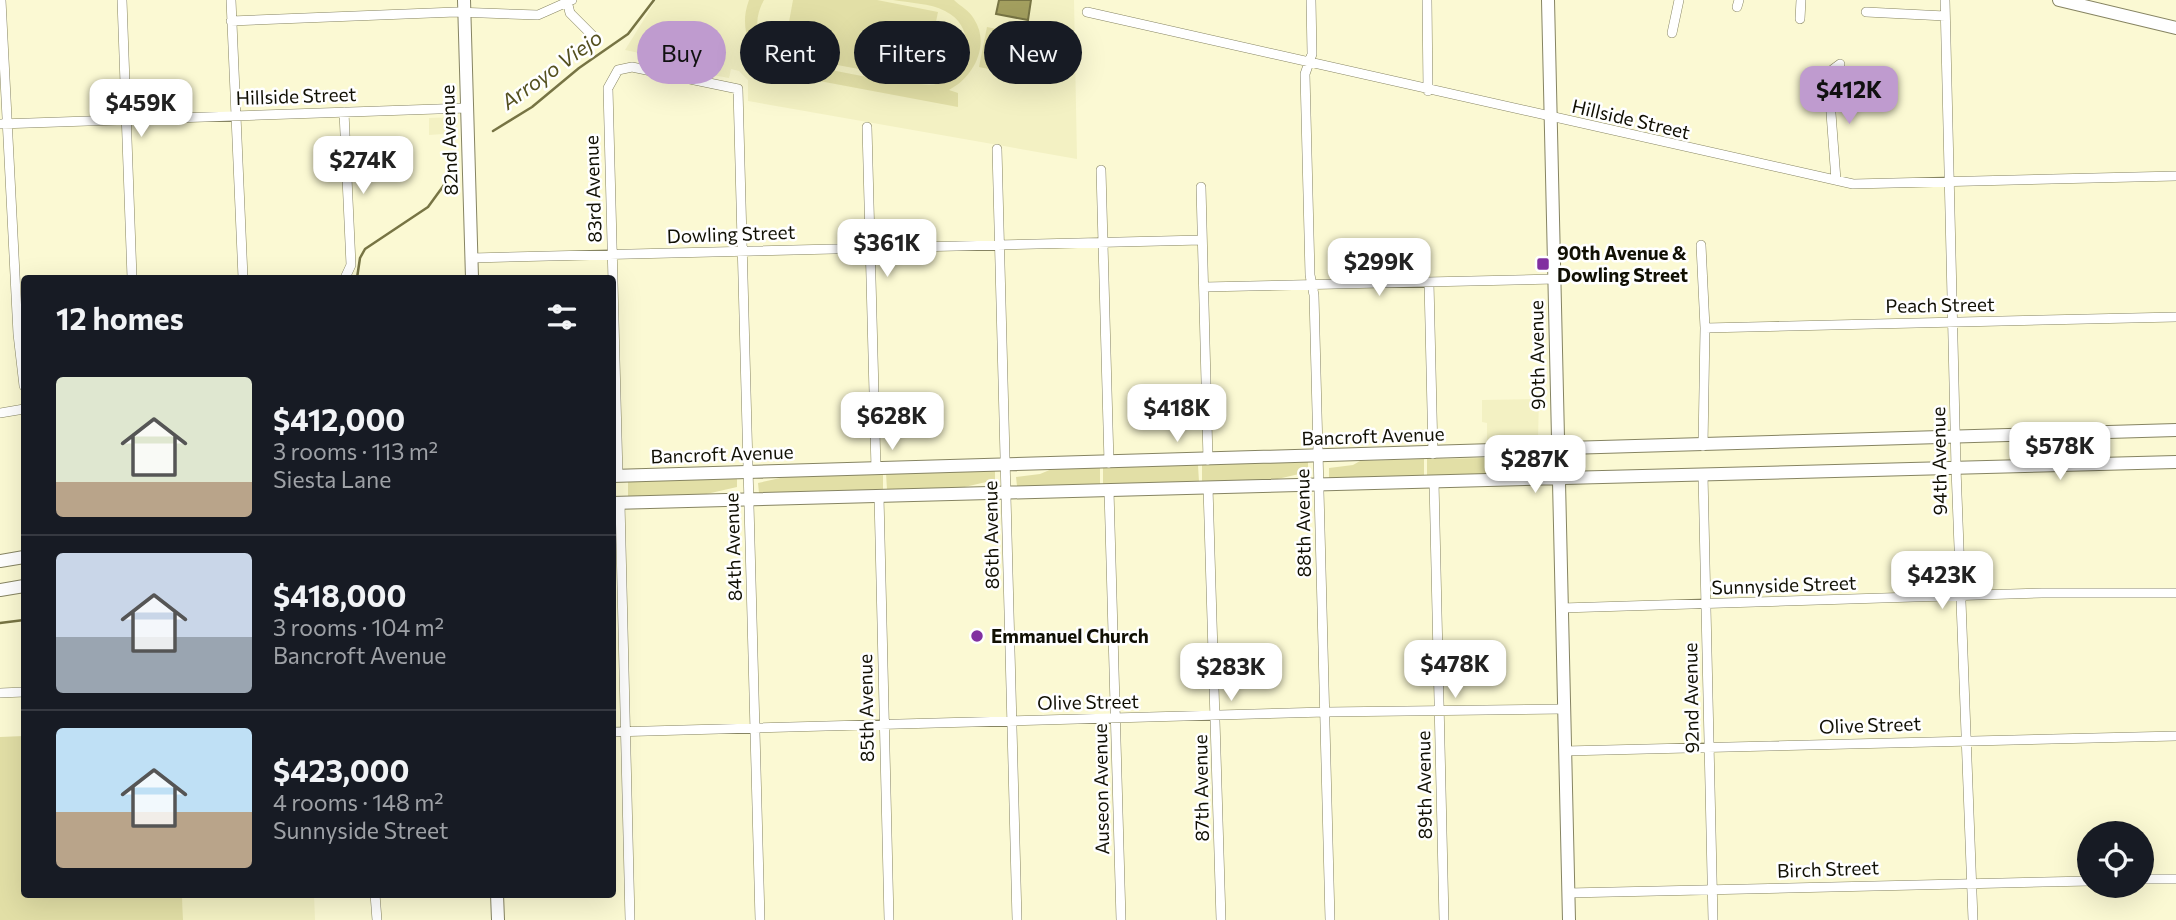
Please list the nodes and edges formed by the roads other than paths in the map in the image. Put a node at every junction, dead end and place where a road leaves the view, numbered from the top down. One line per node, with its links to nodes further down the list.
1 (1, 0): 30 (street)
2 (122, 0): 29 (street)
3 (230, 0): 17 (street)
4 (1311, 0): 21 (street, 88th Avenue)
5 (1427, 0): 24 (street)
6 (1548, 0): 28 (main road, 90th Avenue)
7 (1679, 0): 19 (street)
8 (1801, 0): 16 (street)
9 (1945, 0): 15 (street, 94th Avenue)
10 (2059, 0): 18 (main road)
11 (569, 2): 12 (street); 20 (street)
12 (465, 6): 17 (street); 25 (main road, 82nd Avenue)
13 (1087, 12): 21 (street, Hillside Street)
14 (1866, 12): 15 (street)
15 (1945, 16): 36 (street, 94th Avenue)
16 (1800, 19)
17 (231, 20): 27 (street)
18 (2176, 28)
19 (1672, 33)
20 (595, 38)
21 (1308, 63): 24 (street, Hillside Street); 53 (street, 88th Avenue)
22 (1840, 64): 35 (street)
23 (738, 89): 43 (street, 84th Avenue); 44 (street, 83rd Avenue)
24 (1428, 90): 28 (street, Hillside Street)
25 (467, 108): 26 (street, Hillside Street); 45 (main road, 82nd Avenue)
26 (344, 112): 27 (street, Hillside Street); 48 (street)
27 (235, 116): 29 (street, Hillside Street); 47 (street)
28 (1551, 119): 35 (street, Hillside Street); 51 (main road, 90th Avenue)
29 (126, 120): 30 (street, Hillside Street); 46 (street)
30 (4, 124): 58 (street)
31 (867, 127): 42 (street)
32 (997, 149): 40 (street, 86th Avenue)
33 (1101, 170): 39 (street)
34 (2176, 176): 36 (street, Hillside Street)
35 (1836, 180): 36 (street, Hillside Street)
36 (1950, 182): 56 (street, 94th Avenue)
37 (1201, 187): 38 (street)
38 (1202, 240): 39 (street, Dowling Street); 54 (street)
39 (1103, 241): 40 (street, Dowling Street); 69 (street)
40 (999, 244): 42 (street, Dowling Street); 70 (street, 86th Avenue)
41 (1702, 244): 57 (street)
42 (871, 247): 43 (street, Dowling Street); 72 (street)
43 (742, 251): 44 (street, Dowling Street); 73 (street, 84th Avenue)
44 (612, 254): 45 (street, Dowling Street); 50 (street, 83rd Avenue)
45 (472, 258): 49 (main road, 82nd Avenue)
46 (132, 275)
47 (243, 275)
48 (347, 275)
49 (472, 275)
50 (612, 275)
51 (1555, 279): 52 (street); 64 (main road, 90th Avenue)
52 (1429, 282): 53 (street); 65 (street)
53 (1312, 284): 54 (street); 66 (street, 88th Avenue)
54 (1204, 287): 67 (street)
55 (2176, 317): 56 (street, Peach Street)
56 (1955, 322): 57 (street, Peach Street); 62 (street, 94th Avenue)
57 (1705, 328): 63 (street)
58 (21, 360)
59 (21, 410): 60 (street)
60 (0, 413)
61 (2176, 430): 62 (main road, Bancroft Avenue)
62 (1955, 436): 63 (main road, Bancroft Avenue); 71 (street, 94th Avenue)
63 (1703, 446): 64 (main road, Bancroft Avenue)
64 (1558, 450): 65 (main road, Bancroft Avenue); 76 (main road, 90th Avenue)
65 (1433, 454): 66 (main road, Bancroft Avenue)
66 (1318, 457): 67 (main road, Bancroft Avenue); 78 (street, 88th Avenue)
67 (1208, 460): 69 (main road, Bancroft Avenue)
68 (2176, 462): 71 (main road)
69 (1109, 463): 70 (main road, Bancroft Avenue)
70 (1006, 465): 72 (main road, Bancroft Avenue); 81 (street, 86th Avenue)
71 (1956, 468): 74 (main road); 90 (street, 94th Avenue)
72 (876, 469): 73 (main road, Bancroft Avenue)
73 (748, 472): 75 (main road, Bancroft Avenue); 83 (street, 84th Avenue)
74 (1703, 474): 76 (main road); 91 (street, 92nd Avenue)
75 (616, 476)
76 (1559, 478): 77 (main road); 92 (main road, 90th Avenue)
77 (1434, 481): 78 (main road); 96 (street, 89th Avenue)
78 (1319, 484): 79 (main road); 97 (street, 88th Avenue)
79 (1208, 487): 80 (main road); 98 (street, 87th Avenue)
80 (1110, 490): 81 (main road); 99 (street, Auseon Avenue)
81 (1007, 493): 82 (main road); 100 (street, 86th Avenue)
82 (879, 496): 83 (main road); 101 (street, 85th Avenue)
83 (749, 499): 84 (main road); 102 (street, 84th Avenue)
84 (616, 503): 104 (street)
85 (21, 558): 86 (main road)
86 (0, 561)
87 (21, 586): 88 (main road)
88 (0, 590)
89 (2176, 593): 90 (street, Sunnyside Street)
90 (1961, 596): 91 (street, Sunnyside Street); 106 (street, 94th Avenue)
91 (1706, 605): 92 (street, Sunnyside Street); 107 (street, 92nd Avenue)
92 (1562, 608): 95 (main road, 90th Avenue)
93 (21, 692): 94 (street)
94 (0, 693)
95 (1564, 709): 96 (street, Olive Street); 108 (main road, 90th Avenue)
96 (1440, 710): 97 (street, Olive Street); 126 (street, 89th Avenue)
97 (1326, 712): 98 (street, Olive Street); 125 (street, 88th Avenue)
98 (1217, 716): 99 (street, Olive Street); 124 (street, 87th Avenue)
99 (1117, 720): 100 (street, Olive Street); 123 (street, Auseon Avenue)
100 (1012, 721): 101 (street, Olive Street); 122 (street, 86th Avenue)
101 (883, 727): 102 (street, Olive Street); 121 (street, 85th Avenue)
102 (755, 729): 104 (street, Olive Street); 120 (street, 84th Avenue)
103 (616, 732): 104 (street, Olive Street)
104 (624, 732): 119 (street)
105 (2176, 736): 106 (street, Olive Street)
106 (1969, 740): 107 (street, Olive Street); 112 (street, 94th Avenue)
107 (1709, 747): 108 (street, Olive Street); 113 (street, 92nd Avenue)
108 (1565, 751): 114 (main road, 90th Avenue)
109 (2176, 878): 110 (street)
110 (2154, 879)
111 (2077, 881): 112 (street, Birch Street)
112 (1973, 884): 113 (street, Birch Street); 129 (street, 94th Avenue)
113 (1712, 892): 114 (street, Birch Street); 128 (street, 92nd Avenue)
114 (1568, 893): 127 (main road, 90th Avenue)
115 (376, 898): 117 (street)
116 (497, 898): 118 (main road)
117 (377, 920)
118 (498, 920)
119 (630, 920)
120 (760, 920)
121 (889, 920)
122 (1017, 920)
123 (1121, 920)
124 (1221, 920)
125 (1330, 920)
126 (1444, 920)
127 (1569, 920)
128 (1713, 920)
129 (1973, 920)

